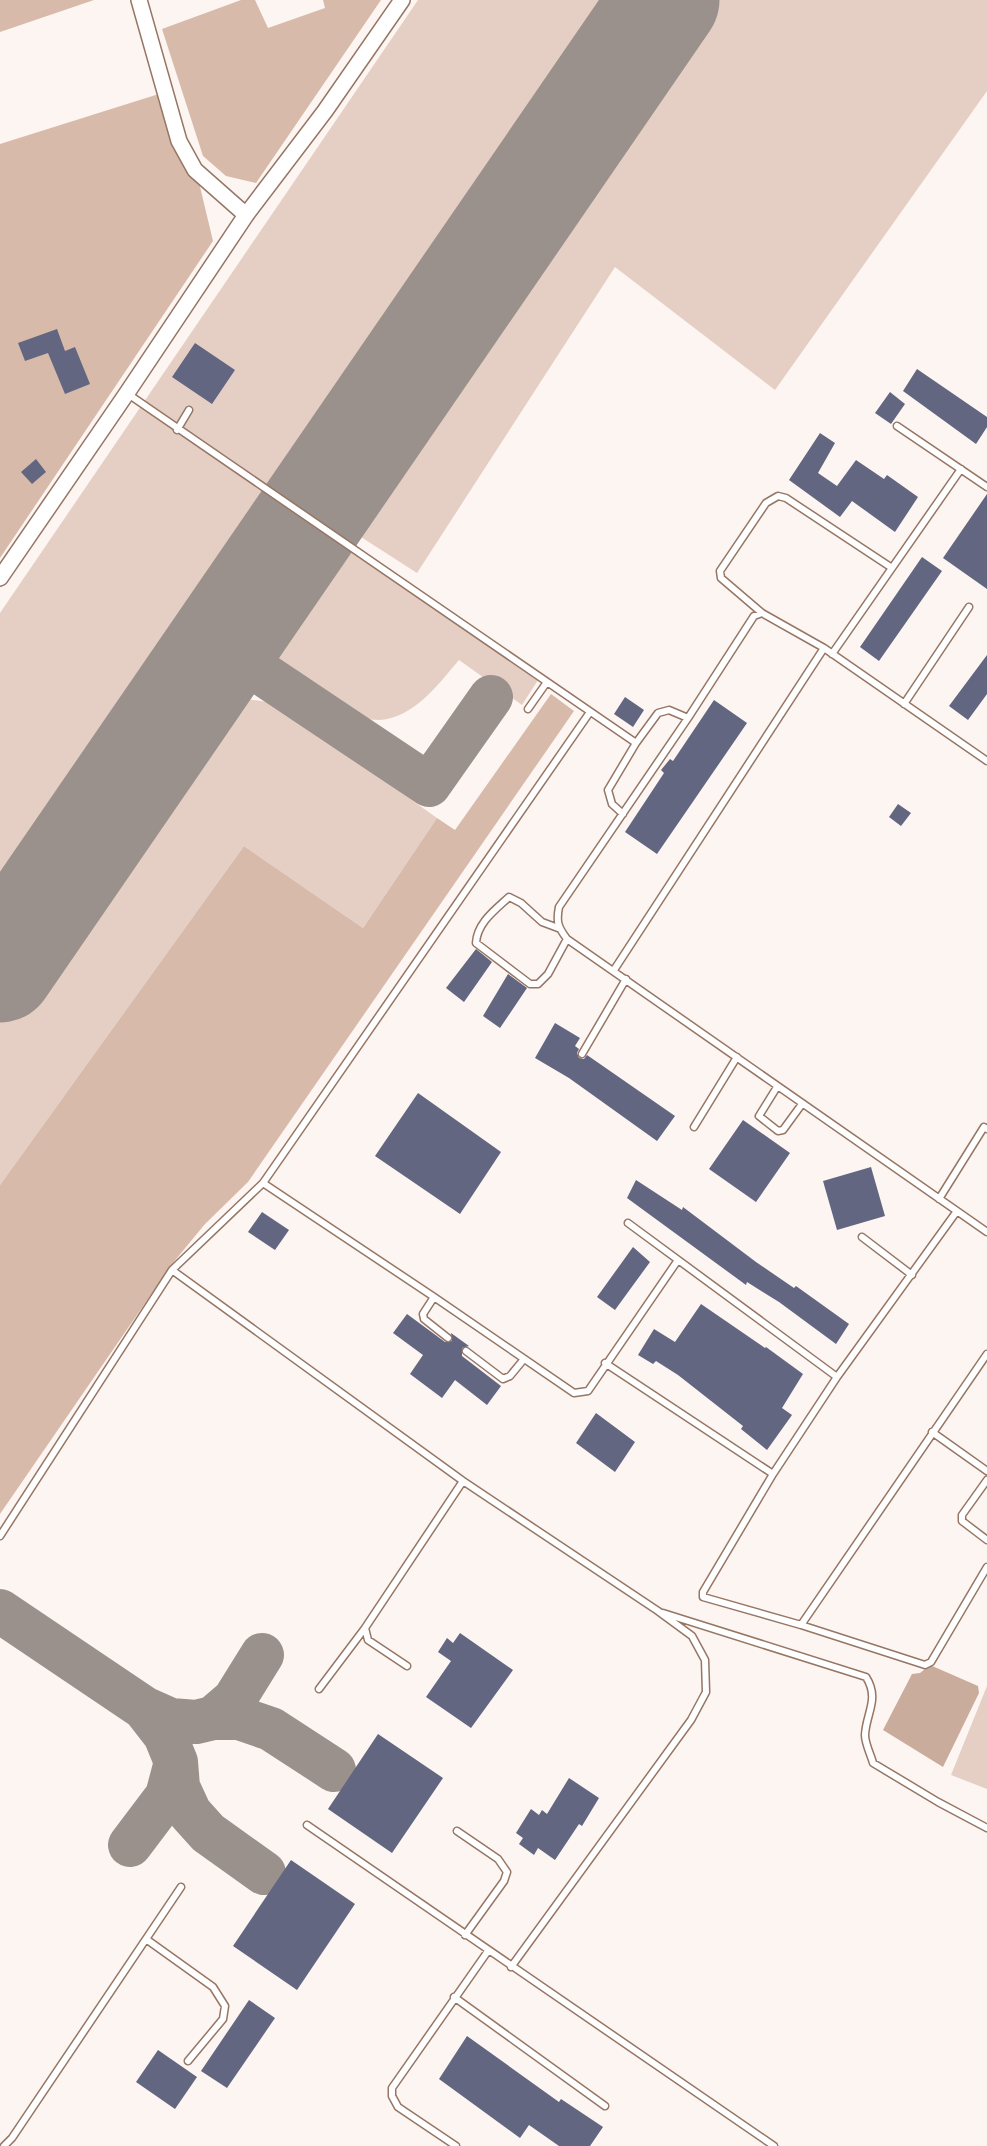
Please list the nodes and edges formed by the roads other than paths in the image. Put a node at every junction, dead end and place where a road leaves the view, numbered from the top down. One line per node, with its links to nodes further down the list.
1 (139, 0): 3 (street)
2 (402, 0): 3 (street)
3 (246, 215): 4 (street)
4 (127, 393): 7 (lane); 11 (street)
5 (189, 410): 7 (lane)
6 (898, 426): 8 (lane)
7 (178, 430): 16 (lane)
8 (961, 469): 9 (lane); 10 (lane)
9 (987, 487)
10 (892, 568): 13 (lane); 15 (lane)
11 (0, 578)
12 (969, 606): 17 (lane)
13 (762, 613): 14 (lane); 20 (lane)
14 (824, 648): 15 (lane); 26 (lane)
15 (832, 654): 17 (lane)
16 (547, 682): 18 (lane); 19 (lane)
17 (904, 704): 22 (lane)
18 (528, 709)
19 (590, 712): 21 (lane); 34 (lane)
20 (688, 718): 21 (lane); 23 (lane)
21 (636, 743): 23 (lane)
22 (987, 761)
23 (623, 814): 24 (lane)
24 (558, 928): 25 (lane); 25 (lane)
25 (568, 939): 26 (lane)
26 (614, 970): 27 (lane)
27 (626, 979): 28 (lane); 29 (lane)
28 (582, 1054)
29 (737, 1057): 30 (lane); 33 (lane)
30 (777, 1087): 31 (lane); 31 (lane)
31 (802, 1104): 35 (lane)
32 (986, 1126): 35 (lane)
33 (694, 1127)
34 (263, 1183): 41 (lane); 43 (lane)
35 (939, 1199): 36 (lane)
36 (958, 1212): 38 (lane); 42 (lane)
37 (628, 1223): 40 (lane)
38 (987, 1232)
39 (862, 1237): 42 (lane)
40 (678, 1260): 48 (lane); 49 (lane)
41 (172, 1270): 54 (lane); 55 (lane)
42 (912, 1275): 49 (lane)
43 (434, 1297): 44 (lane); 47 (lane)
44 (448, 1338)
45 (466, 1351): 47 (lane)
46 (987, 1354): 50 (lane)
47 (524, 1359): 48 (lane)
48 (605, 1364): 52 (lane)
49 (837, 1377): 52 (lane)
50 (932, 1432): 51 (lane); 59 (lane)
51 (987, 1471)
52 (774, 1474): 59 (lane)
53 (987, 1480): 56 (lane)
54 (463, 1481): 58 (lane); 60 (lane)
55 (0, 1536)
56 (987, 1540)
57 (987, 1567): 59 (lane)
58 (658, 1611): 64 (lane); 70 (lane)
59 (801, 1625)
60 (365, 1628): 61 (lane); 62 (lane)
61 (408, 1666)
62 (319, 1689)
63 (307, 1825): 67 (lane)
64 (987, 1828)
65 (457, 1831): 67 (lane)
66 (181, 1887): 68 (lane)
67 (465, 1935): 69 (lane)
68 (146, 1939): 72 (lane); 74 (lane)
69 (488, 1951): 70 (lane); 71 (lane)
70 (511, 1967): 76 (lane)
71 (454, 1997): 73 (lane); 75 (lane)
72 (188, 2061)
73 (605, 2106)
74 (4, 2146)
75 (456, 2146)
76 (774, 2146)

